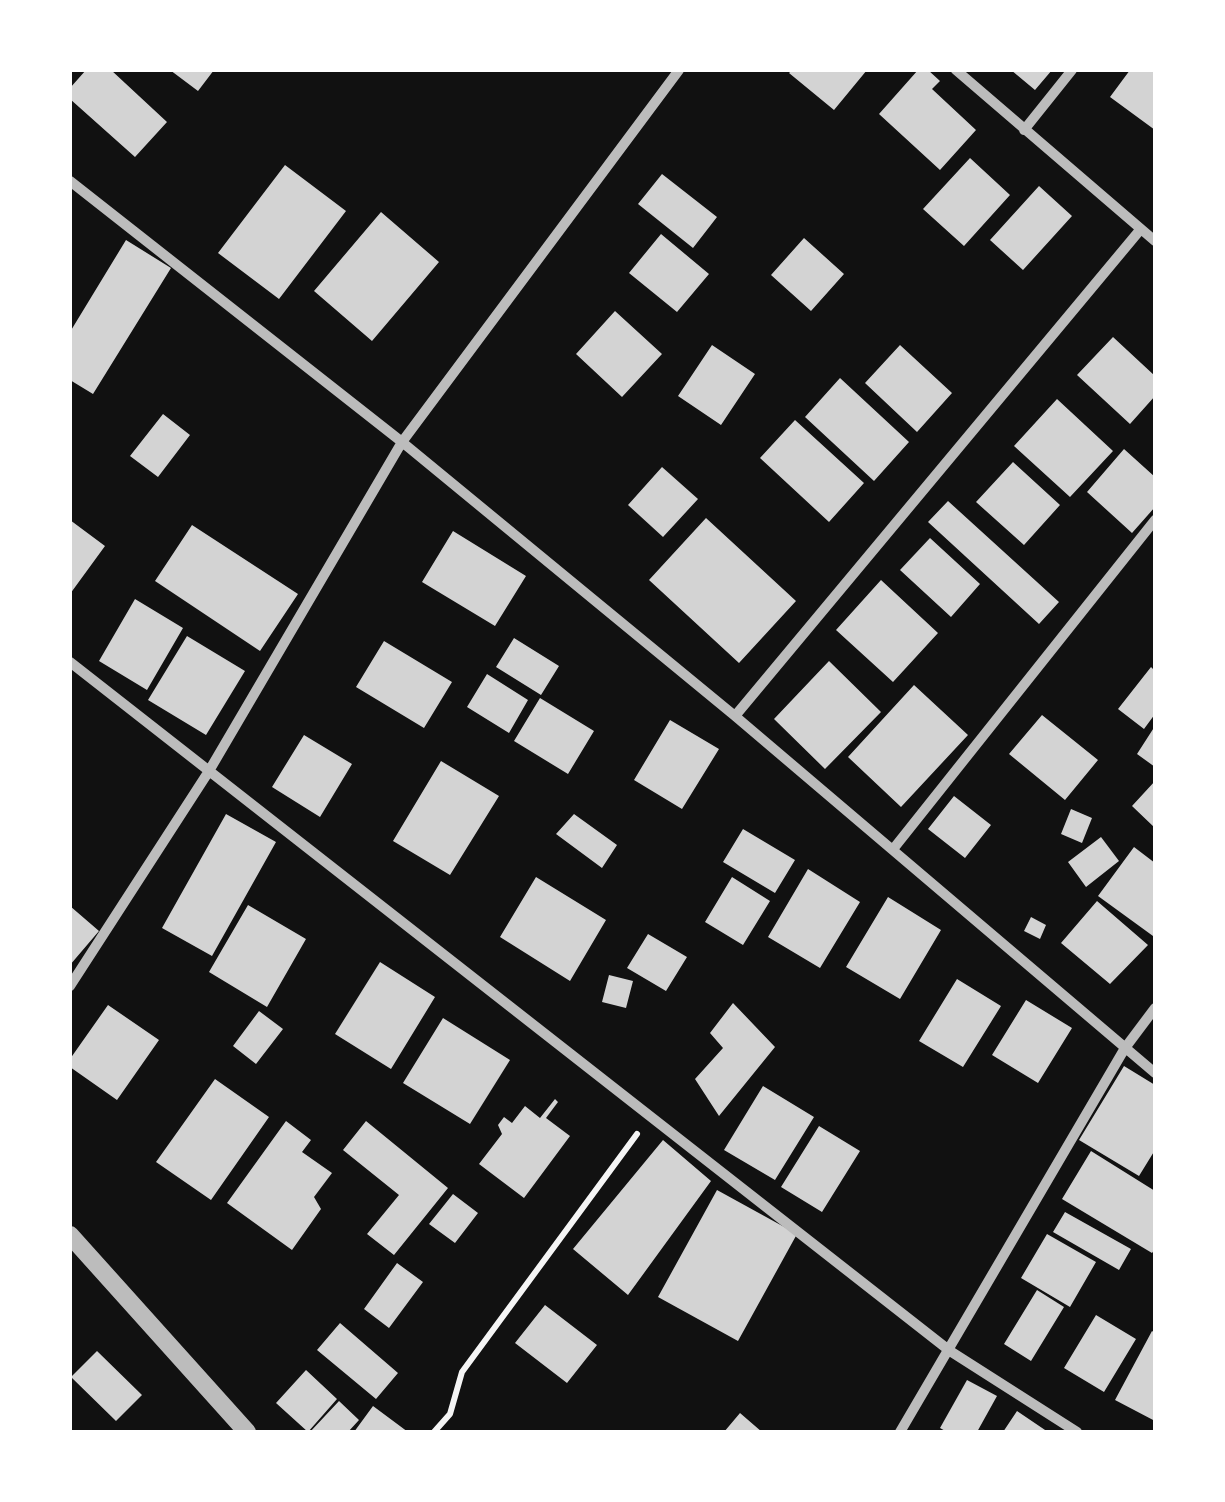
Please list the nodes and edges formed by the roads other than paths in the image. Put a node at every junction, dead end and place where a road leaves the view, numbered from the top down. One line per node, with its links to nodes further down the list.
1 (679, 70): 8 (street)
2 (956, 70): 4 (street)
3 (1072, 70): 4 (street)
4 (1024, 130): 6 (street)
5 (70, 181): 8 (street)
6 (1140, 230): 7 (street); 11 (street)
7 (1155, 241)
8 (402, 442): 11 (street); 12 (street)
9 (1155, 520): 13 (street)
10 (70, 662): 12 (street)
11 (735, 716): 13 (street)
12 (209, 771): 14 (street); 19 (street)
13 (894, 848): 16 (street)
14 (70, 986)
15 (1155, 1008): 16 (street)
16 (1125, 1048): 17 (street); 19 (street)
17 (1155, 1072)
18 (70, 1235): 20 (street)
19 (950, 1351): 21 (street); 22 (street)
20 (247, 1432)
21 (900, 1432)
22 (1077, 1432)

